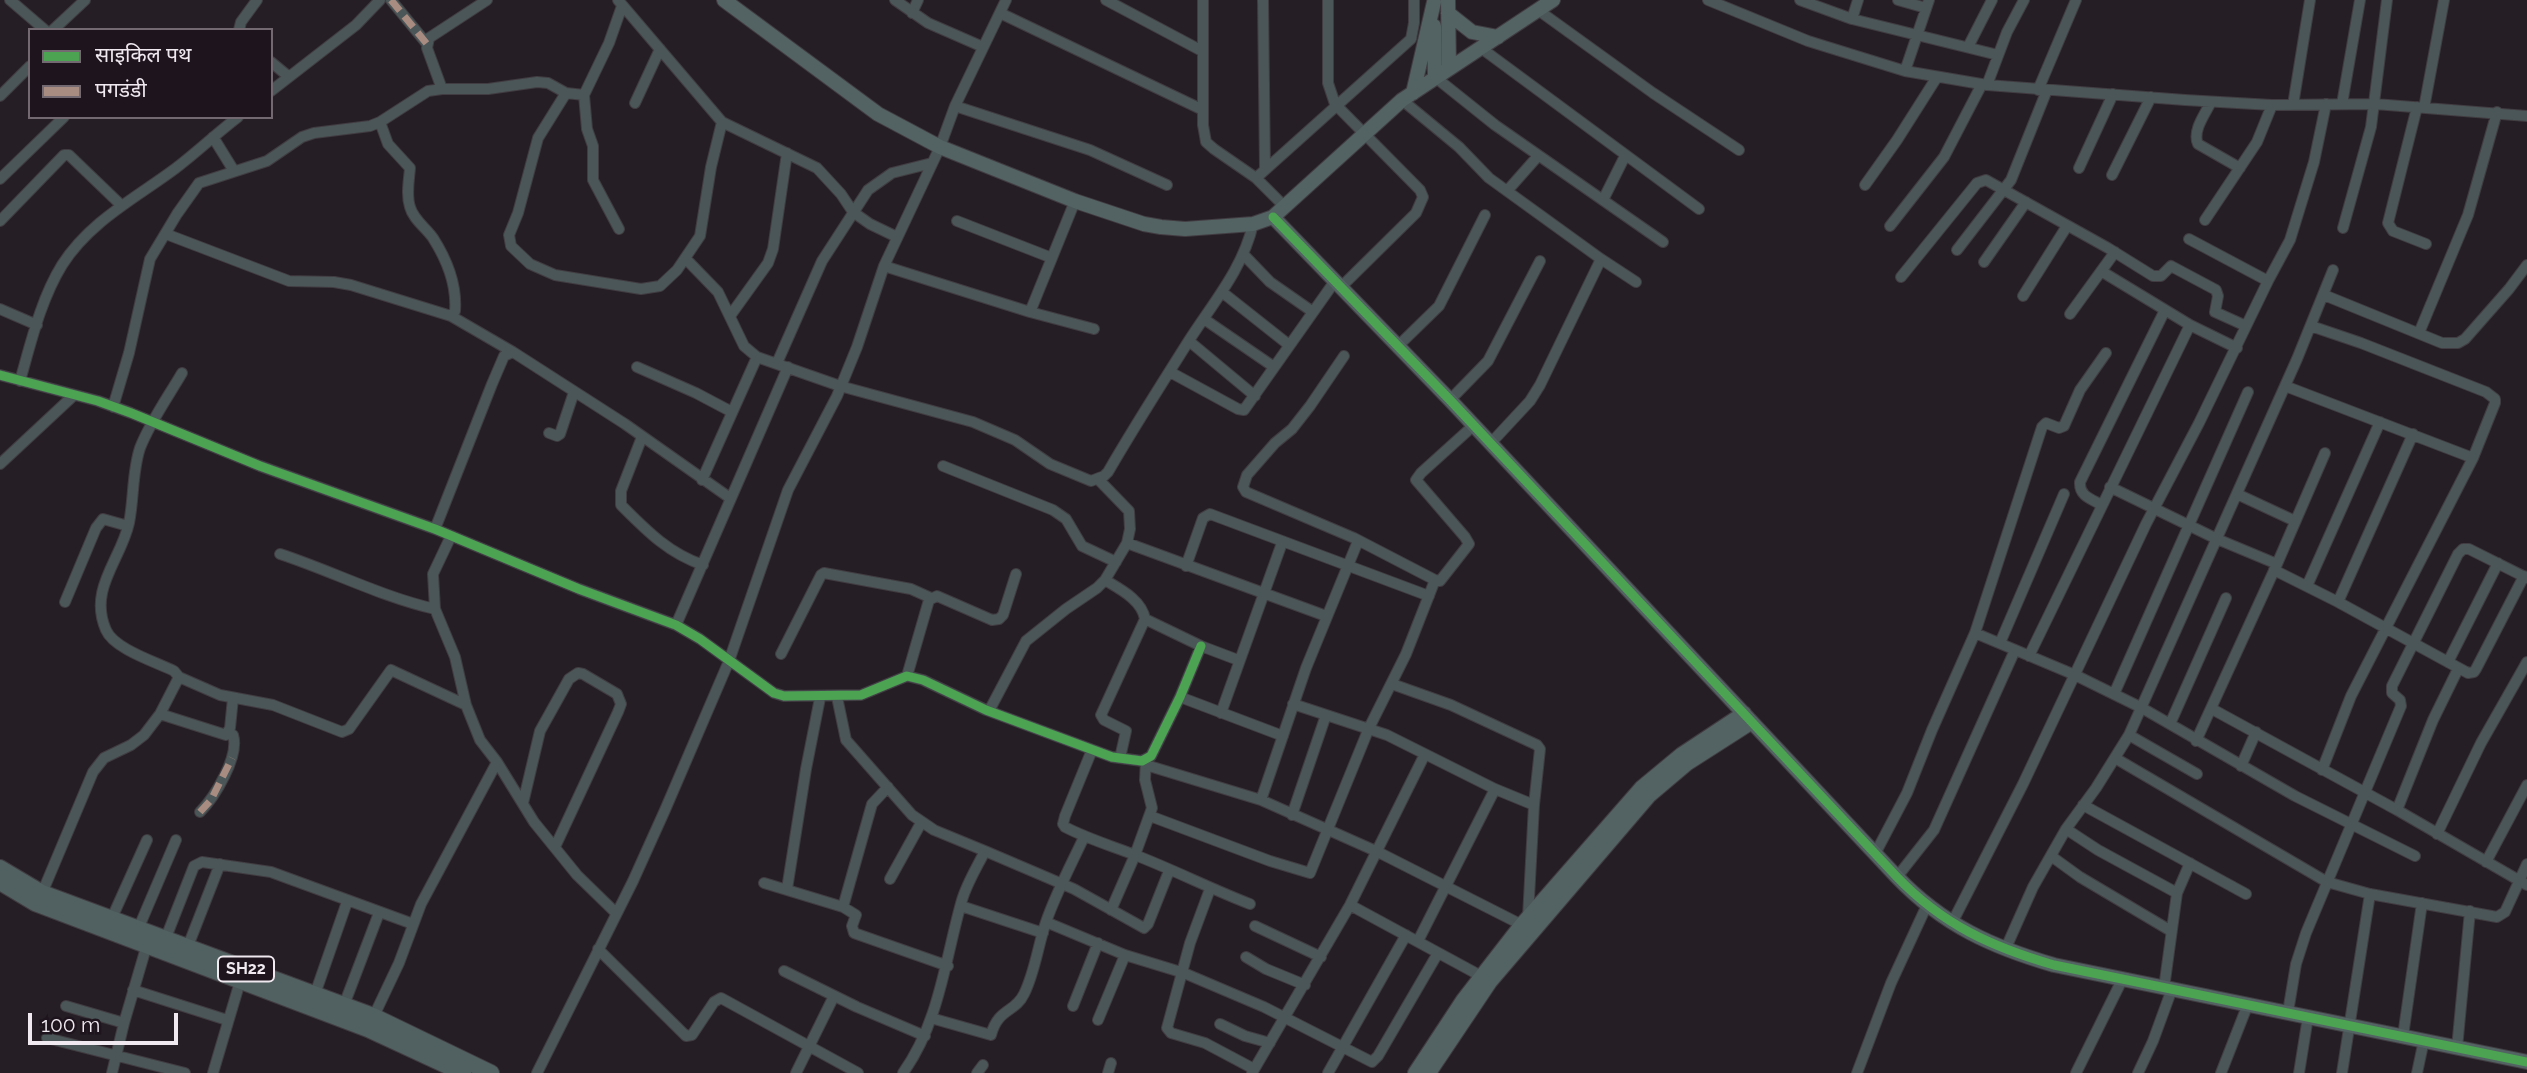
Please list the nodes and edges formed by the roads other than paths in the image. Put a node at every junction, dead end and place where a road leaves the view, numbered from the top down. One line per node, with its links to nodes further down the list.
1 (10, 0): 35 (street)
2 (85, 0): 36 (street)
3 (257, 0): 37 (street)
4 (380, 0): 51 (street)
5 (391, 0): 40 (street)
6 (486, 0): 40 (street)
7 (724, 0): 83 (street)
8 (895, 0): 32 (street)
9 (918, 0): 32 (street)
10 (1006, 0): 33 (street)
11 (1106, 0): 45 (street)
12 (1203, 0): 45 (street)
13 (1262, 0): 91 (street)
14 (1328, 0): 66 (street)
15 (1414, 0): 66 (street)
16 (1553, 0): 31 (street)
17 (1708, 0): 50 (street)
18 (1800, 0): 34 (street)
19 (1858, 0): 34 (street)
20 (1898, 0): 30 (street)
21 (1992, 0): 42 (street)
22 (2024, 0): 46 (street)
23 (2076, 0): 57 (street)
24 (2310, 0): 71 (street)
25 (2360, 0): 68 (street)
26 (2387, 0): 69 (street)
27 (2444, 0): 73 (street)
28 (620, 3): 44 (street); 60 (street)
29 (1441, 4): 39 (street); 48 (street); 52 (street); 62 (street)
30 (1927, 4): 38 (street)
31 (1538, 10): 39 (street); 84 (street)
32 (912, 13): 41 (street)
33 (1000, 13): 41 (street); 74 (street)
34 (1852, 19): 38 (street)
35 (43, 28)
36 (55, 28)
37 (240, 28)
38 (1917, 34): 42 (street); 50 (street)
39 (1498, 37): 43 (street)
40 (428, 44): 56 (street)
41 (983, 47): 72 (street)
42 (1968, 47): 46 (street)
43 (1481, 48): 48 (street); 87 (street)
44 (660, 49): 65 (street); 80 (street)
45 (1202, 51): 74 (street)
46 (1998, 54): 54 (street)
47 (273, 64): 51 (street)
48 (1449, 67): 52 (street)
49 (28, 68): 61 (street)
50 (1905, 71): 53 (street)
51 (288, 76): 55 (street)
52 (1435, 77): 62 (street); 86 (street)
53 (1937, 77): 54 (street); 97 (street)
54 (1985, 84): 57 (street); 113 (street)
55 (273, 88)
56 (442, 89): 58 (street); 79 (street)
57 (2042, 90): 59 (street); 98 (street)
58 (566, 93): 60 (street); 126 (street)
59 (2113, 94): 63 (street); 89 (street)
60 (584, 95): 116 (street)
61 (0, 96)
62 (1408, 96): 81 (street); 99 (street)
63 (2151, 97): 64 (street); 93 (street)
64 (2211, 102): 70 (street); 90 (street)
65 (635, 103)
66 (1335, 104): 81 (street); 91 (street)
67 (2326, 104): 68 (street); 71 (street); 135 (street)
68 (2342, 104): 69 (street)
69 (2375, 104): 73 (street); 115 (street)
70 (2272, 105): 71 (street); 90 (street)
71 (2293, 105)
72 (955, 106): 83 (street); 96 (street)
73 (2421, 108): 75 (street); 121 (street)
74 (1203, 110): 94 (street)
75 (2497, 112): 76 (street); 154 (street)
76 (2526, 113)
77 (62, 119): 95 (street)
78 (236, 119): 82 (street)
79 (380, 122): 92 (street); 146 (street)
80 (722, 122): 85 (street); 126 (street)
81 (1363, 134): 104 (street); 137 (street)
82 (213, 137): 92 (street); 103 (street)
83 (940, 147): 88 (street); 101 (street)
84 (1739, 150)
85 (787, 153): 106 (street); 147 (street)
86 (1538, 156): 99 (street); 100 (street)
87 (1625, 156): 100 (street); 105 (street)
88 (932, 163): 106 (street); 118 (street)
89 (2079, 168)
90 (2240, 168): 109 (street)
91 (1265, 169): 94 (street)
92 (234, 171): 117 (street)
93 (2112, 175)
94 (1256, 177): 104 (street)
95 (0, 179)
96 (1167, 185)
97 (1865, 185)
98 (2005, 190): 102 (street); 122 (street); 134 (street)
99 (1507, 191): 127 (street)
100 (1603, 200): 120 (street)
101 (1075, 201): 112 (street); 125 (street)
102 (2026, 202): 114 (street); 129 (street)
103 (121, 205): 110 (street); 149 (street)
104 (1285, 207): 108 (street)
105 (1699, 209)
106 (853, 212): 118 (street); 163 (street)
107 (1485, 215): 157 (street)
108 (1273, 217): 112 (street); 137 (street)
109 (2205, 220)
110 (0, 221)
111 (957, 221): 125 (street)
112 (1253, 224): 124 (street)
113 (1890, 226)
114 (2067, 226): 123 (street); 140 (street)
115 (2343, 228)
116 (619, 229)
117 (166, 234): 146 (street); 177 (street)
118 (897, 237): 131 (street)
119 (2189, 239): 135 (street)
120 (1663, 242)
121 (2426, 244)
122 (1957, 250)
123 (2115, 252): 133 (street); 152 (street)
124 (1244, 255): 138 (street); 144 (street)
125 (1052, 258): 143 (street)
126 (685, 259): 147 (street)
127 (1601, 259): 136 (street); 185 (street)
128 (1539, 261): 176 (street)
129 (1984, 262)
130 (2527, 265): 154 (street)
131 (884, 266): 143 (street); 170 (street)
132 (2333, 270): 139 (street)
133 (2101, 271): 142 (street); 145 (street)
134 (1900, 277)
135 (2268, 281): 152 (street)
136 (1636, 282)
137 (1338, 284): 144 (street); 157 (street)
138 (1222, 292): 148 (street); 156 (street)
139 (2324, 295): 151 (street); 154 (street)
140 (2023, 296)
141 (0, 309): 149 (street)
142 (2165, 310): 150 (street); 196 (street)
143 (1030, 312): 153 (street)
144 (1313, 312): 156 (street)
145 (2070, 314)
146 (451, 316): 159 (street)
147 (730, 316): 162 (street)
148 (1204, 319): 155 (street); 165 (street)
149 (37, 325): 169 (street)
150 (2190, 325): 158 (street); 192 (street)
151 (2311, 326): 171 (street); 187 (street)
152 (2246, 327): 158 (street)
153 (1094, 329)
154 (2419, 333)
155 (1189, 341): 166 (street); 175 (street)
156 (1289, 345): 165 (street)
157 (1398, 346): 176 (street)
158 (2236, 348): 197 (street)
159 (513, 352): 172 (street); 201 (street)
160 (2106, 353): 230 (street)
161 (1344, 356): 204 (street)
162 (757, 357): 163 (street); 178 (street)
163 (782, 365): 170 (street); 195 (street)
164 (637, 367): 178 (street)
165 (1274, 367): 175 (street)
166 (1170, 372): 175 (street); 190 (street)
167 (182, 373): 179 (street)
168 (0, 375): 169 (street)
169 (20, 381): 174 (street)
170 (840, 386): 190 (street); 238 (street)
171 (2285, 386): 180 (street); 194 (street)
172 (575, 392): 182 (street); 184 (street)
173 (2248, 393): 199 (street)
174 (73, 396): 177 (street); 188 (street)
175 (1255, 396)
176 (1450, 400): 181 (street)
177 (113, 407): 179 (street)
178 (732, 412): 191 (street)
179 (153, 422): 200 (street); 201 (street)
180 (2380, 422): 183 (street); 218 (street)
181 (1473, 426): 185 (street); 217 (street)
182 (550, 433)
183 (2413, 434): 187 (street); 224 (street)
184 (642, 437): 191 (street); 210 (street)
185 (1490, 444): 260 (street)
186 (2325, 453): 198 (street)
187 (2473, 458): 229 (street)
188 (0, 464)
189 (943, 466): 208 (street)
190 (1098, 479): 205 (street)
191 (702, 480): 195 (street)
192 (2110, 487): 196 (street); 197 (street)
193 (2064, 494): 231 (street)
194 (2237, 494): 198 (street); 203 (street)
195 (730, 498): 210 (street)
196 (2102, 505): 236 (street)
197 (2154, 508): 199 (street); 242 (street)
198 (2295, 521): 213 (street)
199 (2189, 525): 203 (street); 247 (street)
200 (128, 526): 223 (street); 244 (street)
201 (435, 529): 202 (street)
202 (451, 536): 225 (street); 228 (street)
203 (2217, 539): 213 (street); 254 (street)
204 (1359, 541): 211 (street); 217 (street)
205 (1126, 543): 208 (street); 212 (street)
206 (1282, 543): 211 (street); 212 (street); 219 (street)
207 (280, 554): 225 (street)
208 (1116, 562): 216 (street)
209 (2498, 563): 215 (street); 232 (street); 239 (street)
210 (703, 565): 228 (street)
211 (1348, 565): 220 (street); 226 (street)
212 (1186, 566): 219 (street)
213 (2276, 567): 218 (street); 255 (street)
214 (1016, 574): 221 (street)
215 (2525, 577): 241 (street)
216 (1105, 580): 227 (street); 256 (street)
217 (1435, 580): 220 (street)
218 (2307, 586): 224 (street)
219 (1262, 594): 226 (street); 237 (street)
220 (1429, 596): 246 (street)
221 (931, 598): 235 (street); 243 (street)
222 (2226, 598): 261 (street)
223 (65, 602)
224 (2338, 602): 229 (street)
225 (435, 609): 253 (street)
226 (1326, 616): 252 (street)
227 (1145, 619): 233 (street); 270 (street)
228 (676, 625): 238 (street)
229 (2386, 628): 232 (street); 275 (street)
230 (1975, 633): 231 (street); 300 (street)
231 (2000, 643): 234 (street)
232 (2415, 644): 239 (street); 280 (street)
233 (1201, 646): 237 (street); 251 (street)
234 (2015, 650): 236 (street); 310 (street)
235 (781, 654)
236 (2029, 656): 242 (street)
237 (1238, 660): 257 (street)
238 (729, 661): 250 (street); 334 (street)
239 (2448, 662): 241 (street)
240 (2527, 662): 245 (street)
241 (2458, 669): 285 (street)
242 (2075, 675): 247 (street); 336 (street)
243 (907, 676): 248 (street); 256 (street)
244 (178, 677): 249 (street); 258 (street)
245 (2522, 683): 293 (street)
246 (1392, 684): 262 (street); 283 (street)
247 (2114, 694): 254 (street)
248 (837, 697): 250 (street); 278 (street)
249 (233, 698): 253 (street); 264 (street)
250 (820, 698): 318 (street)
251 (1180, 698): 257 (street); 273 (street)
252 (1293, 704): 259 (street); 266 (street)
253 (466, 705): 272 (street)
254 (2141, 708): 261 (street); 265 (street)
255 (2212, 709): 263 (street); 267 (street)
256 (989, 711): 268 (street)
257 (1221, 713): 266 (street)
258 (160, 714): 264 (street); 323 (street)
259 (1326, 715): 262 (street); 287 (street)
260 (1748, 718): 300 (street); 337 (street)
261 (2169, 724): 267 (street)
262 (1369, 728): 269 (street); 292 (street)
263 (2256, 732): 274 (street); 275 (street)
264 (228, 733): 286 (street)
265 (2129, 735): 271 (street); 276 (street)
266 (1283, 736): 281 (street)
267 (2196, 741): 274 (street)
268 (1092, 750): 270 (street); 294 (street)
269 (1425, 754): 279 (street); 299 (street)
270 (1120, 758): 273 (street)
271 (2115, 758): 284 (street); 313 (street)
272 (497, 762): 282 (street); 338 (street)
273 (1146, 762): 281 (street); 288 (street)
274 (2241, 766): 290 (street)
275 (2322, 770): 280 (street)
276 (2197, 774)
277 (2527, 785): 304 (street)
278 (888, 787): 289 (street); 330 (street)
279 (1495, 789): 283 (street); 317 (street)
280 (2365, 793): 285 (street); 290 (street)
281 (1261, 800): 287 (street)
282 (523, 803): 297 (street); 297 (street)
283 (1534, 805): 337 (street)
284 (2083, 805): 291 (street); 305 (street)
285 (2397, 810): 293 (street)
286 (200, 812)
287 (1292, 815): 292 (street)
288 (1150, 816): 292 (street); 301 (street)
289 (921, 823): 298 (street); 311 (street)
290 (2352, 825): 303 (street); 313 (street)
291 (2066, 829): 302 (street); 320 (street)
292 (1329, 831): 299 (street)
293 (2437, 834): 304 (street)
294 (1084, 837): 301 (street); 316 (street)
295 (146, 840): 335 (street)
296 (176, 840): 343 (street)
297 (555, 847): 334 (street)
298 (985, 851): 316 (street); 329 (street)
299 (1378, 852): 317 (street); 327 (street)
300 (1875, 854): 310 (street)
301 (1135, 855): 309 (street); 331 (street)
302 (2051, 856): 341 (street); 348 (street)
303 (2415, 856)
304 (2486, 862): 314 (street)
305 (2190, 863): 320 (street); 321 (street)
306 (220, 864): 324 (street); 343 (street); 346 (street)
307 (2527, 864): 314 (street)
308 (0, 868): 323 (main road, SH22)
309 (1169, 871): 319 (street); 331 (street)
310 (1898, 877): 328 (street)
311 (890, 880)
312 (0, 882): 323 (main road, SH22)
313 (2327, 882): 322 (street); 368 (street)
314 (2523, 882): 332 (street)
315 (764, 883): 318 (street)
316 (1061, 885): 331 (street); 340 (street)
317 (1447, 886): 337 (street); 344 (street)
318 (788, 889): 330 (street)
319 (1210, 889): 326 (street); 355 (street)
320 (2177, 893): 341 (street)
321 (2246, 894)
322 (2370, 894): 325 (street); 377 (street)
323 (40, 899): 335 (main road, SH22); 343 (main road, SH22)
324 (347, 902): 333 (street); 362 (street)
325 (2422, 903): 332 (street); 379 (street)
326 (1250, 904)
327 (1350, 905): 342 (street); 352 (street)
328 (1927, 905): 336 (street); 401 (street)
329 (961, 906): 340 (street); 353 (street)
330 (843, 907): 353 (street)
331 (1111, 910)
332 (2470, 911): 385 (street)
333 (379, 913): 338 (street); 365 (street)
334 (616, 913): 347 (street)
335 (111, 920): 343 (main road, SH22)
336 (1952, 923): 348 (street)
337 (1528, 924): 357 (street); 400 (street)
338 (412, 925): 374 (street)
339 (1255, 926): 352 (street)
340 (1045, 927): 345 (street); 370 (street)
341 (2171, 931): 360 (street)
342 (1406, 935): 344 (street); 383 (street)
343 (146, 938): 346 (main road, SH22); 356 (main road, SH22); 361 (street)
344 (1418, 941): 349 (street)
345 (1098, 943): 350 (street); 367 (street)
346 (188, 946): 356 (main road, SH22)
347 (598, 949): 384 (street); 394 (street)
348 (2005, 950): 358 (street)
349 (1438, 953): 357 (street); 383 (street)
350 (1125, 955): 355 (street); 373 (street)
351 (1246, 957): 359 (street)
352 (1321, 957): 359 (street)
353 (948, 966): 370 (street)
354 (784, 971): 363 (street)
355 (1184, 973): 371 (street); 388 (street)
356 (242, 975): 362 (main road, SH22); 372 (street); 374 (main road, SH22)
357 (1481, 975): 399 (street)
358 (2122, 980): 360 (street); 402 (street)
359 (1305, 985): 371 (street)
360 (2168, 989): 364 (street); 403 (street)
361 (133, 990): 372 (street); 375 (street)
362 (315, 994): 365 (main road, SH22)
363 (834, 996): 378 (street); 384 (street)
364 (2248, 1004): 368 (street); 404 (street)
365 (345, 1005): 374 (main road, SH22)
366 (66, 1006): 375 (street)
367 (1073, 1006)
368 (2288, 1012): 369 (street)
369 (2308, 1017): 377 (street); 405 (street)
370 (931, 1018): 378 (street)
371 (1284, 1018): 382 (street); 383 (street)
372 (227, 1020): 392 (street)
373 (1098, 1020)
374 (371, 1022): 389 (main road, SH22); 393 (main road, SH22)
375 (124, 1023): 386 (street)
376 (1220, 1024): 382 (street)
377 (2351, 1026): 379 (street); 406 (street)
378 (925, 1036): 397 (street)
379 (2403, 1036): 381 (street)
380 (47, 1038): 386 (street)
381 (2424, 1040): 385 (street); 407 (street)
382 (1270, 1044): 388 (street)
383 (1344, 1046): 398 (street)
384 (809, 1048): 395 (street); 396 (street)
385 (2457, 1048): 387 (street)
386 (116, 1055): 390 (street); 391 (street)
387 (2527, 1062)
388 (1253, 1071)
389 (485, 1072)
390 (112, 1073)
391 (185, 1073)
392 (213, 1073)
393 (463, 1073)
394 (537, 1073)
395 (796, 1073)
396 (858, 1073)
397 (903, 1073)
398 (1328, 1073)
399 (1415, 1073)
400 (1429, 1073)
401 (1857, 1073)
402 (2076, 1073)
403 (2138, 1073)
404 (2221, 1073)
405 (2299, 1073)
406 (2342, 1073)
407 (2417, 1073)

